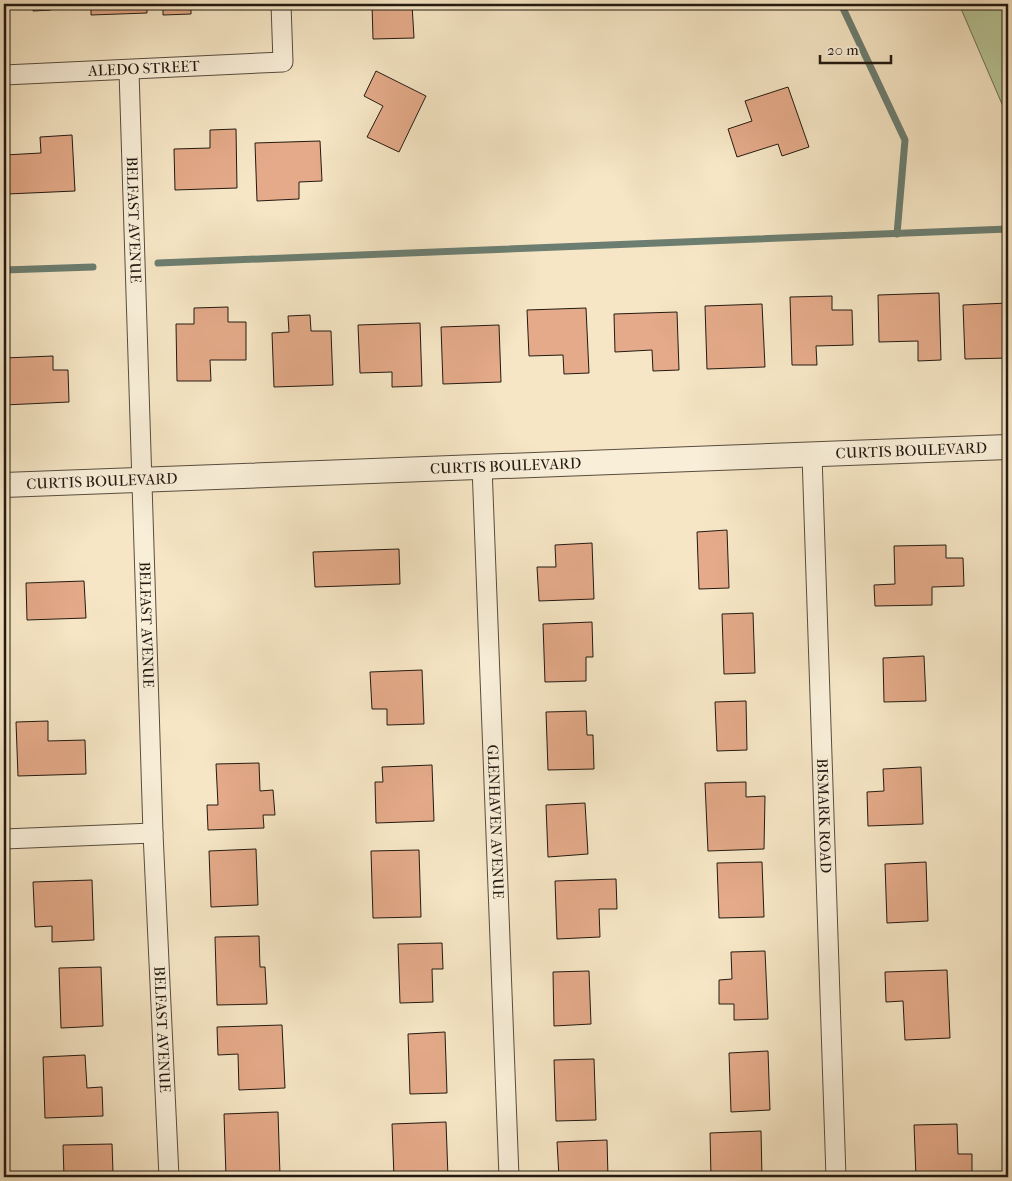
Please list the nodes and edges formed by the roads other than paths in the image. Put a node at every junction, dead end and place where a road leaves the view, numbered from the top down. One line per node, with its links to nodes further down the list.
1 (282, 4): 2 (street, ALEDO STREET)
2 (129, 71): 3 (street, ALEDO STREET); 7 (street, BELFAST AVENUE)
3 (4, 75)
4 (1008, 447): 5 (street, CURTIS BOULEVARD)
5 (812, 455): 6 (street, CURTIS BOULEVARD); 13 (street, BISMARK ROAD)
6 (482, 466): 7 (street, CURTIS BOULEVARD); 12 (street, GLENHAVEN AVENUE)
7 (143, 480): 8 (street, CURTIS BOULEVARD); 9 (street, BELFAST AVENUE)
8 (4, 485)
9 (152, 833): 10 (street); 11 (street, BELFAST AVENUE)
10 (4, 839)
11 (169, 1177)
12 (509, 1177)
13 (836, 1177)

